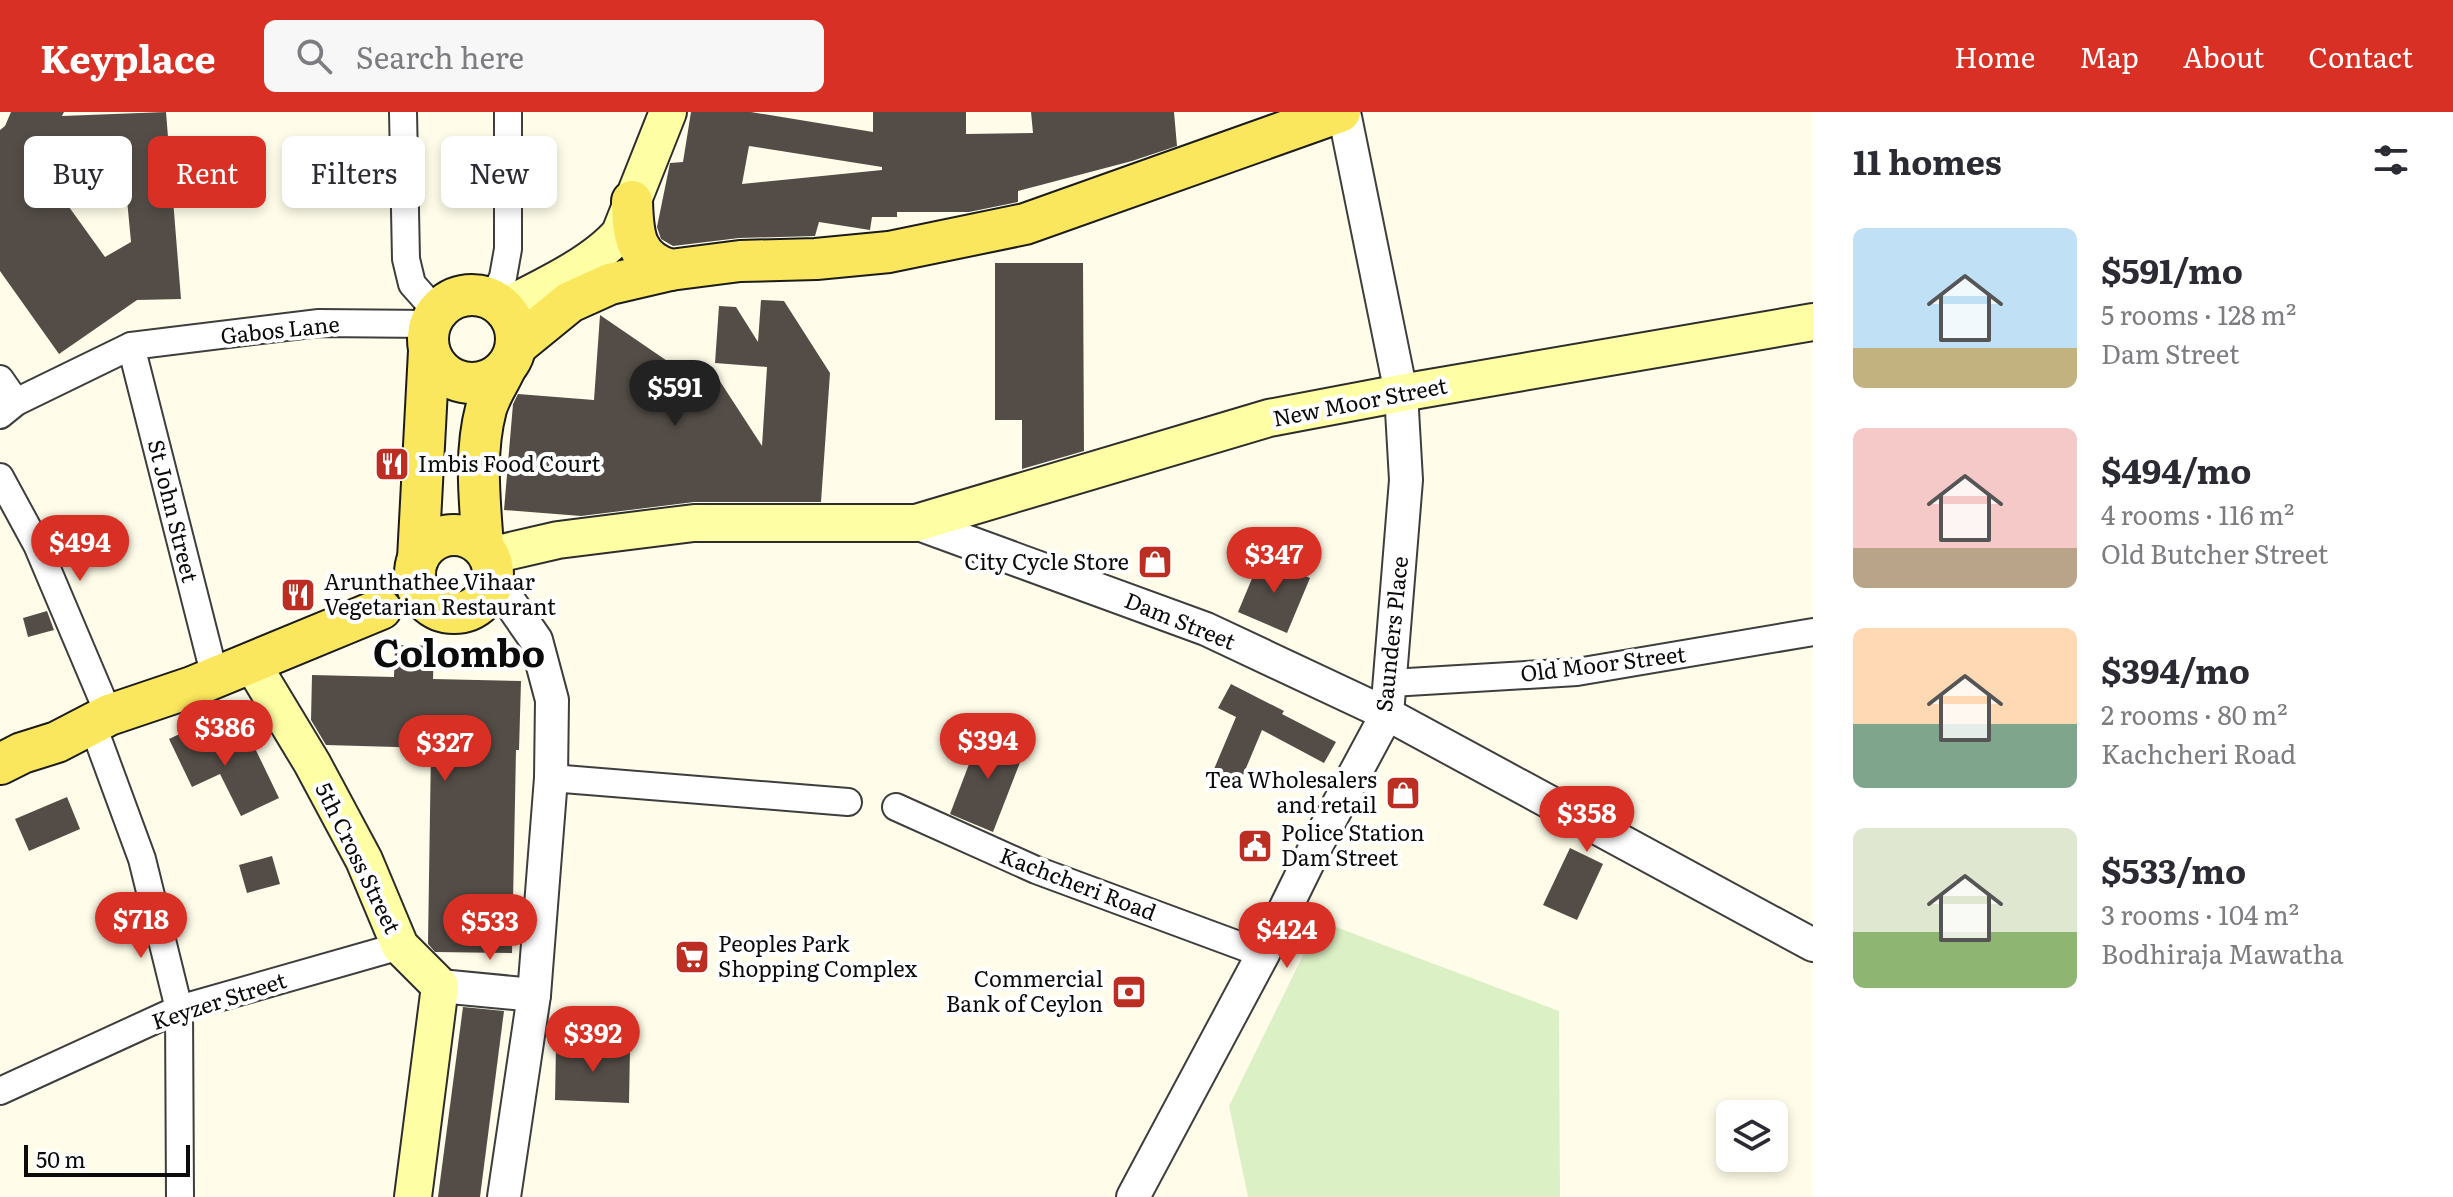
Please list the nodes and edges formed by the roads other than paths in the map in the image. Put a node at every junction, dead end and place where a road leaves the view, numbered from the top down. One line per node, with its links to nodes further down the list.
1 (403, 112): 9 (street)
2 (508, 112): 7 (street)
3 (668, 112): 5 (main road)
4 (1342, 112): 6 (main road); 13 (street, Saunders Place)
5 (632, 201): 6 (main road); 7 (main road)
6 (670, 270): 11 (main road)
7 (497, 304): 9 (main road); 11 (main road)
8 (1813, 322): 13 (main road, New Moor Street)
9 (432, 329): 10 (street, Gabos Lane); 11 (main road); 18 (main road)
10 (131, 346): 14 (street, Gabos Lane); 21 (street, St John Street)
11 (510, 358): 17 (main road)
12 (0, 379): 14 (street)
13 (1401, 393): 16 (main road, New Moor Street); 22 (street, Saunders Place)
14 (8, 408)
15 (0, 477): 23 (street)
16 (916, 523): 17 (main road, Dam Street); 22 (street, Dam Street)
17 (488, 561): 18 (main road); 18 (main road); 26 (street)
18 (421, 581): 20 (main road)
19 (1813, 632): 22 (street, Old Moor Street)
20 (251, 662): 21 (main road); 31 (main road, 5th Cross Street)
21 (215, 677): 23 (main road)
22 (1389, 698): 30 (street, Dam Street); 32 (street, Saunders Place)
23 (101, 719): 24 (main road); 35 (street)
24 (57, 742): 25 (main road); 27 (main road)
25 (0, 764)
26 (551, 778): 28 (street); 34 (street)
27 (0, 783)
28 (848, 802)
29 (896, 807): 32 (street, Kachcheri Road)
30 (1813, 945)
31 (400, 946): 33 (main road, 5th Cross Street); 35 (street, Keyzer Street)
32 (1263, 954): 40 (street, Saunders Place)
33 (440, 986): 34 (street); 38 (main road)
34 (534, 995): 39 (street)
35 (179, 1009): 36 (street, Keyzer Street); 37 (street)
36 (0, 1091)
37 (180, 1197)
38 (413, 1197)
39 (504, 1197)
40 (1133, 1197)

